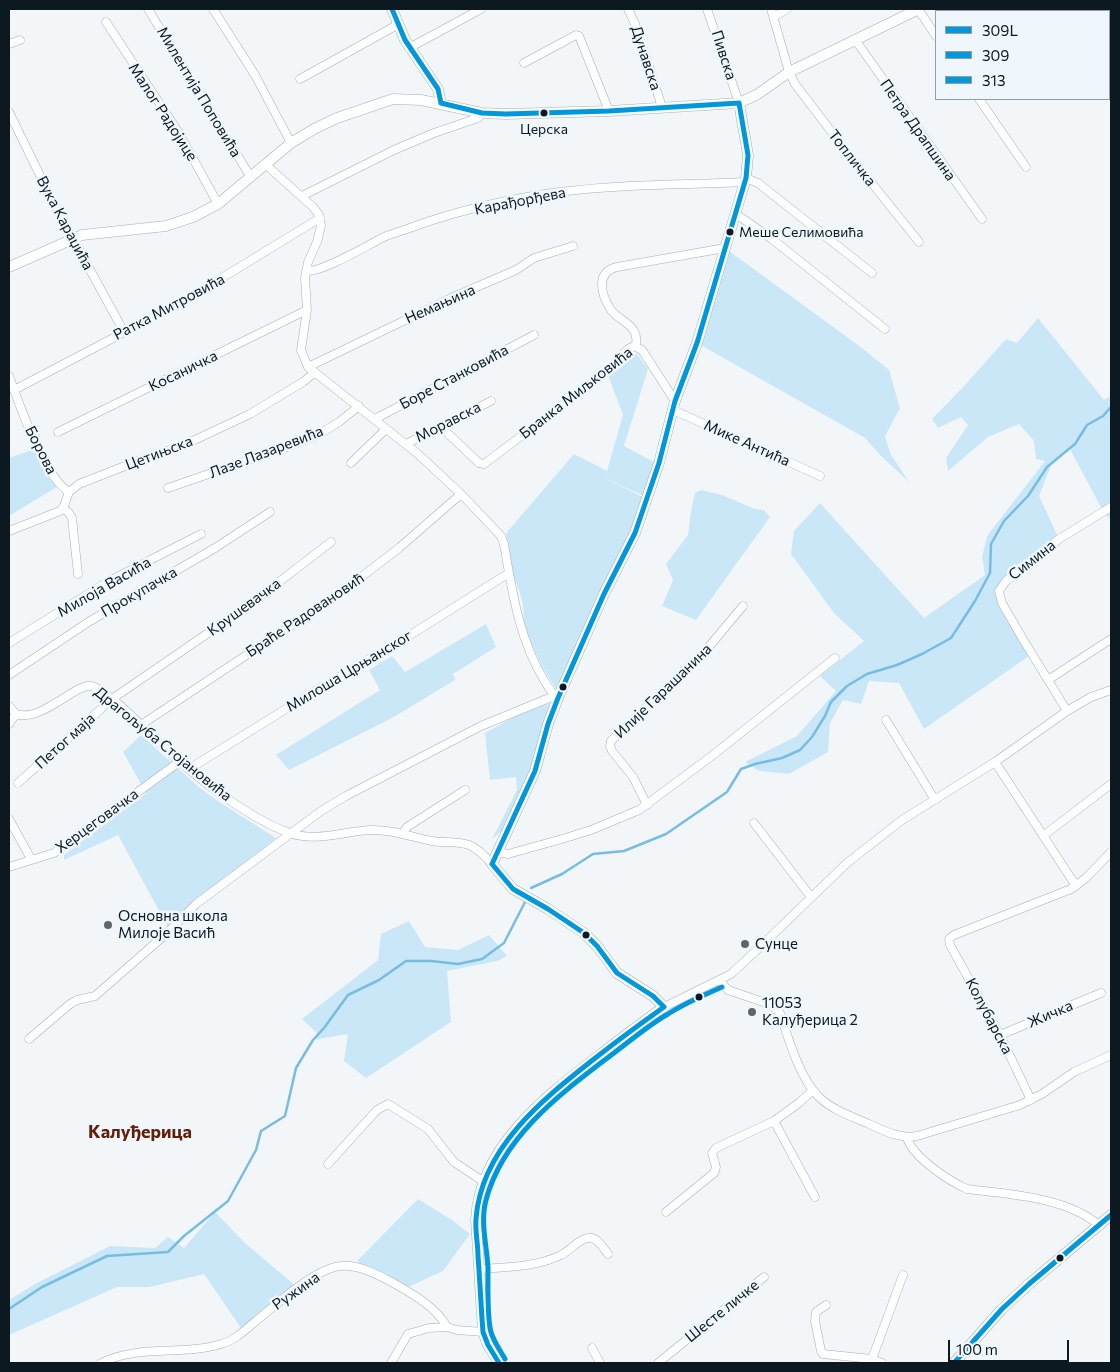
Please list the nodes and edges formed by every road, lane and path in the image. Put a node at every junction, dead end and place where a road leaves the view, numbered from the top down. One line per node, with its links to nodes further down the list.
1 (148, 9): 31 (street, Милентија Поповића)
2 (213, 9): 28 (street)
3 (392, 9): 12 (street)
4 (481, 9): 17 (street)
5 (628, 9): 24 (street, Дунавска)
6 (708, 9): 23 (street, Пивска)
7 (771, 9): 10 (street, Топличка)
8 (787, 9): 10 (street)
9 (919, 9): 13 (street); 15 (street)
10 (774, 17): 19 (street, Топличка)
11 (106, 22): 34 (street, Малог Радојице)
12 (397, 25): 17 (street); 20 (street)
13 (935, 34)
14 (20, 40): 16 (street)
15 (856, 41): 19 (street); 37 (street, Петра Драпшина)
16 (9, 44)
17 (409, 48): 22 (street)
18 (524, 63): 25 (street)
19 (789, 72): 23 (street); 39 (street, Топличка)
20 (300, 79)
21 (981, 100): 30 (street)
22 (442, 103): 27 (street); 28 (street)
23 (739, 103): 24 (street); 32 (street)
24 (662, 107): 25 (street)
25 (609, 111): 27 (street)
26 (9, 112): 38 (street, Вука Караџића)
27 (482, 113): 33 (street)
28 (291, 143): 29 (street)
29 (265, 164): 31 (street); 33 (street)
30 (1026, 167)
31 (250, 176): 34 (street)
32 (746, 180): 35 (street); 43 (street, Карађорђева); 44 (street)
33 (302, 196): 36 (street)
34 (218, 204): 38 (street)
35 (736, 214): 41 (street); 46 (street)
36 (320, 218): 43 (street); 47 (street, Ратка Митровића)
37 (982, 219)
38 (73, 239): 42 (street); 47 (street, Вука Караџића)
39 (919, 242)
40 (573, 246): 50 (street, Немањина)
41 (726, 248): 49 (street); 54 (street)
42 (9, 267)
43 (306, 271): 45 (street)
44 (872, 273)
45 (307, 310): 50 (street); 59 (street, Косаничка)
46 (885, 329)
47 (124, 332): 52 (street, Ратка Митровића)
48 (534, 335): 56 (street, Боре Станковића)
49 (636, 346): 54 (street, Бранка Миљковића); 57 (street, Бранка Миљковића)
50 (311, 370): 55 (street); 64 (street, Цетињска)
51 (9, 376): 52 (street, Борова)
52 (14, 390): 64 (street, Борова)
53 (491, 401): 57 (street, Моравска)
54 (674, 405): 62 (street, Мике Антића); 81 (street)
55 (359, 406): 56 (street); 63 (street, Лазе Лазаревића)
56 (375, 419): 58 (street)
57 (441, 427): 60 (street, Моравска)
58 (386, 429): 60 (street); 61 (street)
59 (58, 432)
60 (406, 444): 65 (street)
61 (351, 463)
62 (820, 476)
63 (168, 488)
64 (69, 492): 67 (street)
65 (462, 494): 72 (street); 88 (street, Браће Радовановић)
66 (1111, 507): 79 (street, Симина)
67 (63, 508): 69 (street); 73 (street)
68 (270, 512): 78 (street, Прокупачка)
69 (9, 531)
70 (201, 534): 76 (street, Милоја Васића)
71 (331, 542): 82 (street, Крушевачка)
72 (509, 573): 81 (street); 91 (street, Милоша Црњанског)
73 (78, 574)
74 (743, 606): 96 (street, Илије Гарашанина)
75 (1111, 639): 79 (street)
76 (9, 643)
77 (835, 658): 96 (street)
78 (9, 675)
79 (1048, 680): 84 (street, Симина)
80 (1111, 690): 84 (street)
81 (556, 697): 100 (street); 102 (street)
82 (112, 699): 85 (street, Драгољуба Стојановића); 88 (street, Драгољуба Стојановића); 92 (street, Петог маја)
83 (9, 706): 85 (street)
84 (1067, 711): 90 (street)
85 (16, 714): 87 (street)
86 (886, 720): 95 (street)
87 (9, 724)
88 (141, 725): 89 (street, Драгољуба Стојановића)
89 (179, 762): 91 (street, Драгољуба Стојановића); 104 (street, Херцеговачка)
90 (995, 762): 95 (street); 101 (street)
91 (189, 769): 100 (street, Драгољуба Стојановића)
92 (18, 783)
93 (1111, 784): 101 (street)
94 (464, 790): 99 (street)
95 (935, 800): 108 (street)
96 (647, 805): 102 (street)
97 (9, 819): 104 (street)
98 (754, 823): 108 (street)
99 (403, 833): 100 (street, Драгољуба Стојановића); 105 (street, Драгољуба Стојановића)
100 (290, 834): 113 (street)
101 (1043, 836): 107 (street)
102 (498, 852): 105 (street)
103 (1111, 852): 107 (street)
104 (31, 859): 106 (street, Херцеговачка)
105 (492, 864): 111 (street, Драгољуба Стојановића)
106 (9, 867)
107 (1076, 886): 112 (street, Колубарска)
108 (811, 897): 109 (street)
109 (719, 980): 111 (street); 115 (street)
110 (1100, 993): 112 (street, Жичка)
111 (664, 1007): 120 (street)
112 (1000, 1035): 116 (street, Колубарска)
113 (29, 1039)
114 (1111, 1055): 116 (street)
115 (813, 1090): 117 (street); 118 (street)
116 (1031, 1100): 118 (street)
117 (774, 1121): 121 (street); 122 (street)
118 (907, 1137): 124 (street)
119 (328, 1164): 120 (street)
120 (484, 1182): 126 (street)
121 (815, 1197)
122 (666, 1212)
123 (1111, 1215): 124 (street)
124 (1100, 1226): 140 (street)
125 (608, 1254): 126 (street)
126 (480, 1269): 131 (street)
127 (903, 1275): 133 (street)
128 (764, 1277): 138 (street, Шесте личке)
129 (826, 1305): 133 (street)
130 (447, 1327): 131 (street); 134 (street, Ружина); 135 (street)
131 (483, 1332): 136 (street)
132 (592, 1348): 137 (street)
133 (872, 1359): 139 (street)
134 (101, 1363)
135 (391, 1363)
136 (499, 1363)
137 (600, 1363)
138 (658, 1363)
139 (882, 1363)
140 (954, 1363)

